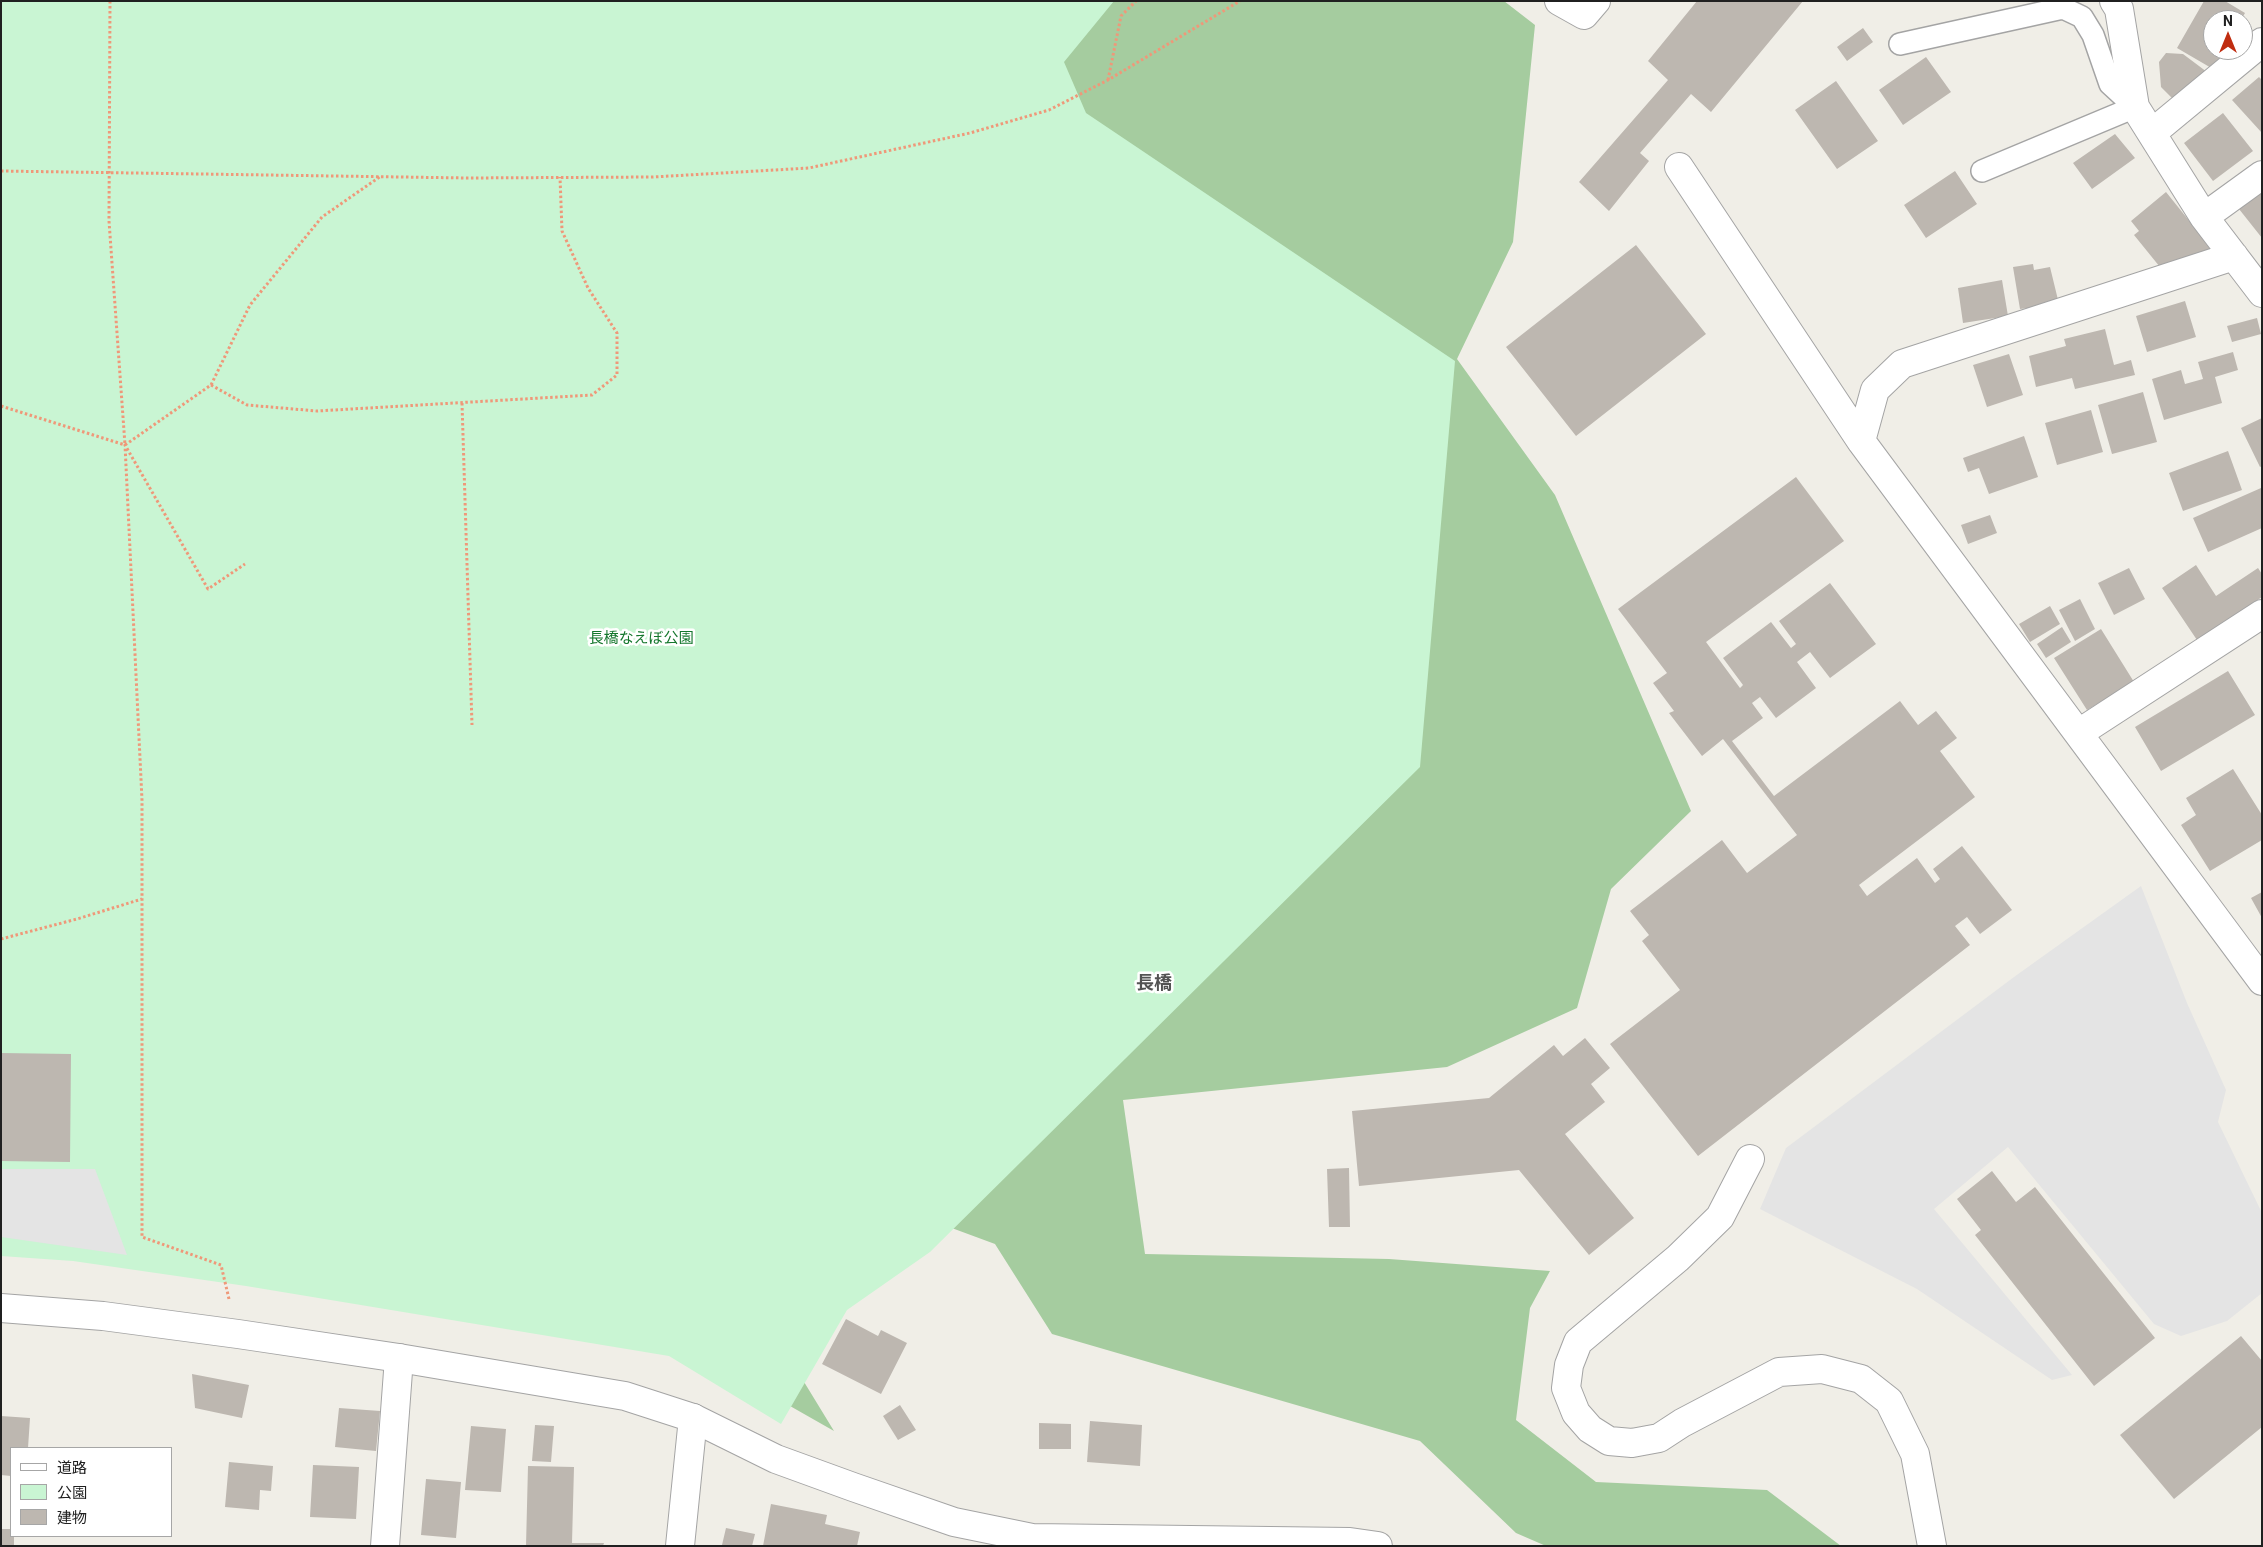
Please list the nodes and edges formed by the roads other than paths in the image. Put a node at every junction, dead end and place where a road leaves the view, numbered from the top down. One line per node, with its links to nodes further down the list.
1 (1559, 1): 2 (street)
2 (1596, 1)
3 (2114, 1): 6 (street)
4 (2262, 42): 7 (street)
5 (1900, 44): 6 (lane)
6 (2136, 107): 7 (street); 9 (lane)
7 (2152, 133): 11 (street)
8 (1679, 167): 14 (street)
9 (1982, 171)
10 (2262, 175): 11 (street)
11 (2204, 217): 12 (street)
12 (2234, 256): 13 (street); 14 (street)
13 (2262, 293)
14 (1861, 441): 16 (street)
15 (2262, 614): 16 (street)
16 (2079, 733): 17 (street)
17 (2260, 975)
18 (1750, 1159): 25 (street)
19 (1, 1308): 20 (street)
20 (399, 1358): 21 (street); 22 (street)
21 (693, 1418): 23 (street); 24 (street)
22 (385, 1546)
23 (680, 1546)
24 (1378, 1546)
25 (1932, 1546)

